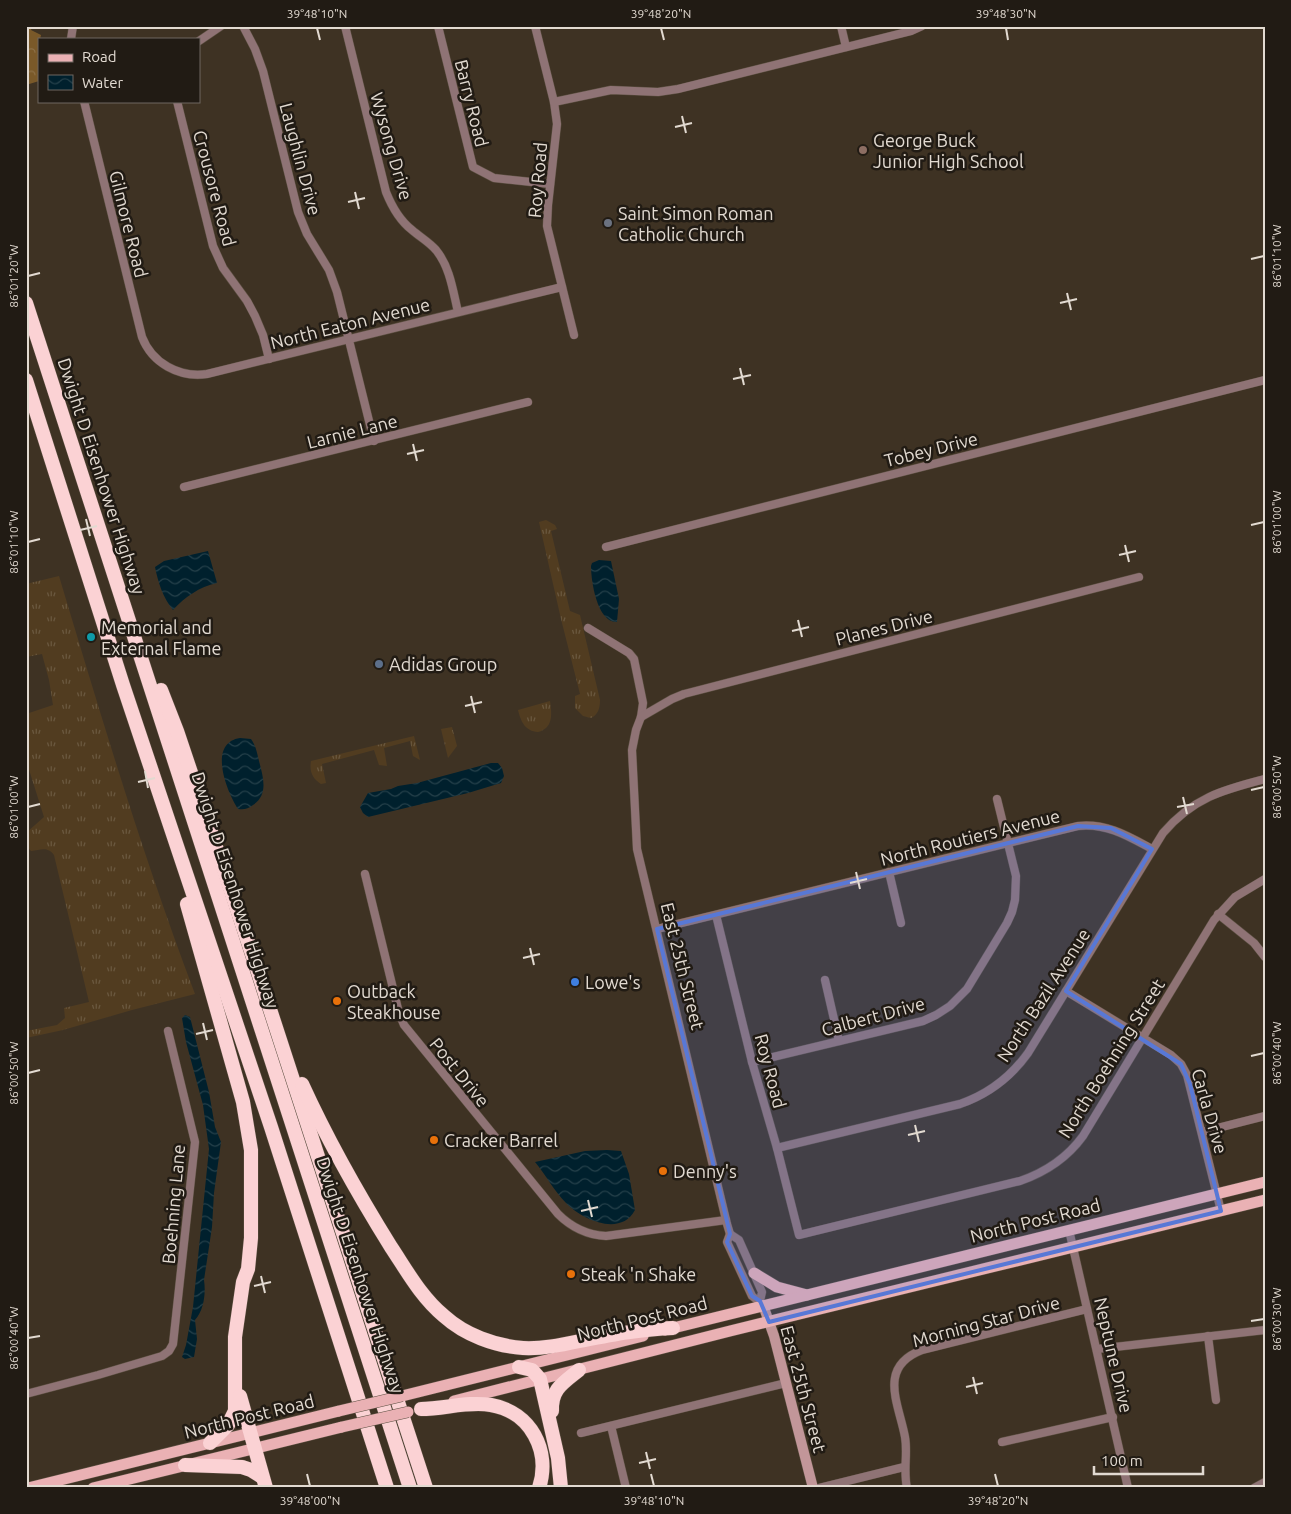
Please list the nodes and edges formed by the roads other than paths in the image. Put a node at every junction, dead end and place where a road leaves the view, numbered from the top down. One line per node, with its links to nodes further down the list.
1 (221, 26): 8 (street)
2 (243, 26): 18 (street, Laughlin Drive)
3 (345, 26): 16 (street, Wysong Drive)
4 (438, 26): 13 (street, Barry Road)
5 (535, 26): 12 (street, Roy Road)
6 (840, 26): 9 (street)
7 (922, 26): 9 (street)
8 (200, 40)
9 (846, 47): 12 (street)
10 (84, 102): 19 (street, Gilmore Road)
11 (177, 102): 20 (street, Crousore Road)
12 (554, 102): 13 (street, Roy Road)
13 (550, 184): 14 (street, Roy Road)
14 (562, 287): 16 (street, North Eaton Avenue); 17 (street, Roy Road)
15 (26, 303): 26 (highway, Dwight D Eisenhower Highway)
16 (458, 312): 18 (street, North Eaton Avenue)
17 (574, 335)
18 (349, 339): 20 (street, North Eaton Avenue); 24 (street, Laughlin Drive)
19 (151, 352): 20 (street, North Eaton Avenue)
20 (268, 359)
21 (26, 380): 30 (highway)
22 (1265, 380): 27 (street, Tobey Drive)
23 (528, 402): 24 (street, Larnie Lane)
24 (374, 441): 25 (street, Larnie Lane)
25 (184, 487)
26 (102, 538): 43 (highway); 95 (highway, Dwight D Eisenhower Highway)
27 (606, 548)
28 (1139, 577): 31 (street, Planes Drive)
29 (588, 628): 31 (street, East 25th Street)
30 (124, 685): 74 (highway); 94 (highway)
31 (641, 717): 42 (street, East 25th Street)
32 (1265, 779): 35 (street)
33 (997, 799): 34 (street, Calbert Drive)
34 (1008, 842): 35 (street, North Routiers Avenue); 36 (street, North Routiers Avenue); 49 (street, Calbert Drive)
35 (1152, 849): 46 (street, North Bazil Avenue)
36 (889, 872): 40 (street, North Routiers Avenue); 41 (street)
37 (365, 874): 58 (street, Post Drive)
38 (1265, 879): 39 (street, North Boehning Street)
39 (1218, 914): 44 (street); 48 (street, North Boehning Street)
40 (716, 915): 42 (street, North Routiers Avenue); 50 (street, Roy Road)
41 (901, 922)
42 (657, 929): 58 (street, East 25th Street)
43 (252, 954): 68 (highway); 96 (highway)
44 (1265, 957)
45 (825, 980): 49 (street)
46 (1066, 991): 48 (street, Carla Drive); 53 (street, North Bazil Avenue)
47 (168, 1031): 77 (street, Boehning Lane)
48 (1142, 1038): 52 (street, Carla Drive); 61 (street, North Boehning Street)
49 (839, 1041): 50 (street, Calbert Drive)
50 (752, 1062): 53 (street, Roy Road)
51 (1265, 1116): 52 (street)
52 (1202, 1132): 55 (street, Carla Drive)
53 (778, 1148): 61 (street, Roy Road)
54 (1265, 1182): 55 (main road, North Post Road)
55 (1217, 1194): 57 (street, Carla Drive); 59 (main road, North Post Road)
56 (1265, 1200): 57 (main road, North Post Road)
57 (1221, 1211): 62 (main road, North Post Road)
58 (726, 1220): 60 (street, East 25th Street)
59 (1069, 1230): 62 (street, Neptune Drive); 64 (main road, North Post Road)
60 (730, 1234): 63 (street, East 25th Street); 65 (street, East 25th Street)
61 (799, 1235)
62 (1073, 1247): 66 (street, Neptune Drive); 67 (main road, North Post Road)
63 (754, 1273): 64 (main road); 65 (street, East 25th Street)
64 (807, 1295): 65 (main road, North Post Road)
65 (761, 1303): 67 (street, East 25th Street); 68 (main road, North Post Road)
66 (1087, 1309): 71 (street, Neptune Drive); 89 (street, Morning Star Drive)
67 (769, 1322): 73 (main road, North Post Road); 76 (street, East 25th Street)
68 (673, 1328): 72 (main road, North Post Road)
69 (1265, 1330): 70 (street)
70 (1208, 1336): 71 (street); 78 (street)
71 (1096, 1348): 80 (street, Neptune Drive)
72 (519, 1367): 75 (highway); 83 (main road, North Post Road, bridge)
73 (579, 1370): 75 (main road, North Post Road); 82 (highway)
74 (234, 1376): 83 (highway); 86 (highway)
75 (540, 1379): 79 (main road, North Post Road); 82 (highway)
76 (786, 1383): 81 (street); 100 (street, East 25th Street)
77 (26, 1394)
78 (1216, 1400)
79 (415, 1410): 87 (main road, North Post Road, bridge); 97 (highway)
80 (1113, 1417): 85 (street); 103 (street, Neptune Drive)
81 (611, 1426): 84 (street); 99 (street)
82 (552, 1429): 98 (highway)
83 (251, 1433): 86 (main road, North Post Road); 87 (highway)
84 (581, 1433)
85 (1002, 1442)
86 (210, 1443): 92 (main road, North Post Road)
87 (255, 1448): 88 (main road, North Post Road); 90 (highway)
88 (185, 1465): 90 (highway); 93 (main road, North Post Road)
89 (904, 1467): 101 (street); 102 (street, Morning Star Drive)
90 (264, 1482)
91 (1265, 1482): 104 (street)
92 (28, 1488)
93 (93, 1488)
94 (387, 1488)
95 (410, 1488)
96 (426, 1488)
97 (539, 1488)
98 (561, 1488)
99 (626, 1488)
100 (813, 1488)
101 (819, 1488)
102 (907, 1488)
103 (1128, 1488)
104 (1254, 1488)

